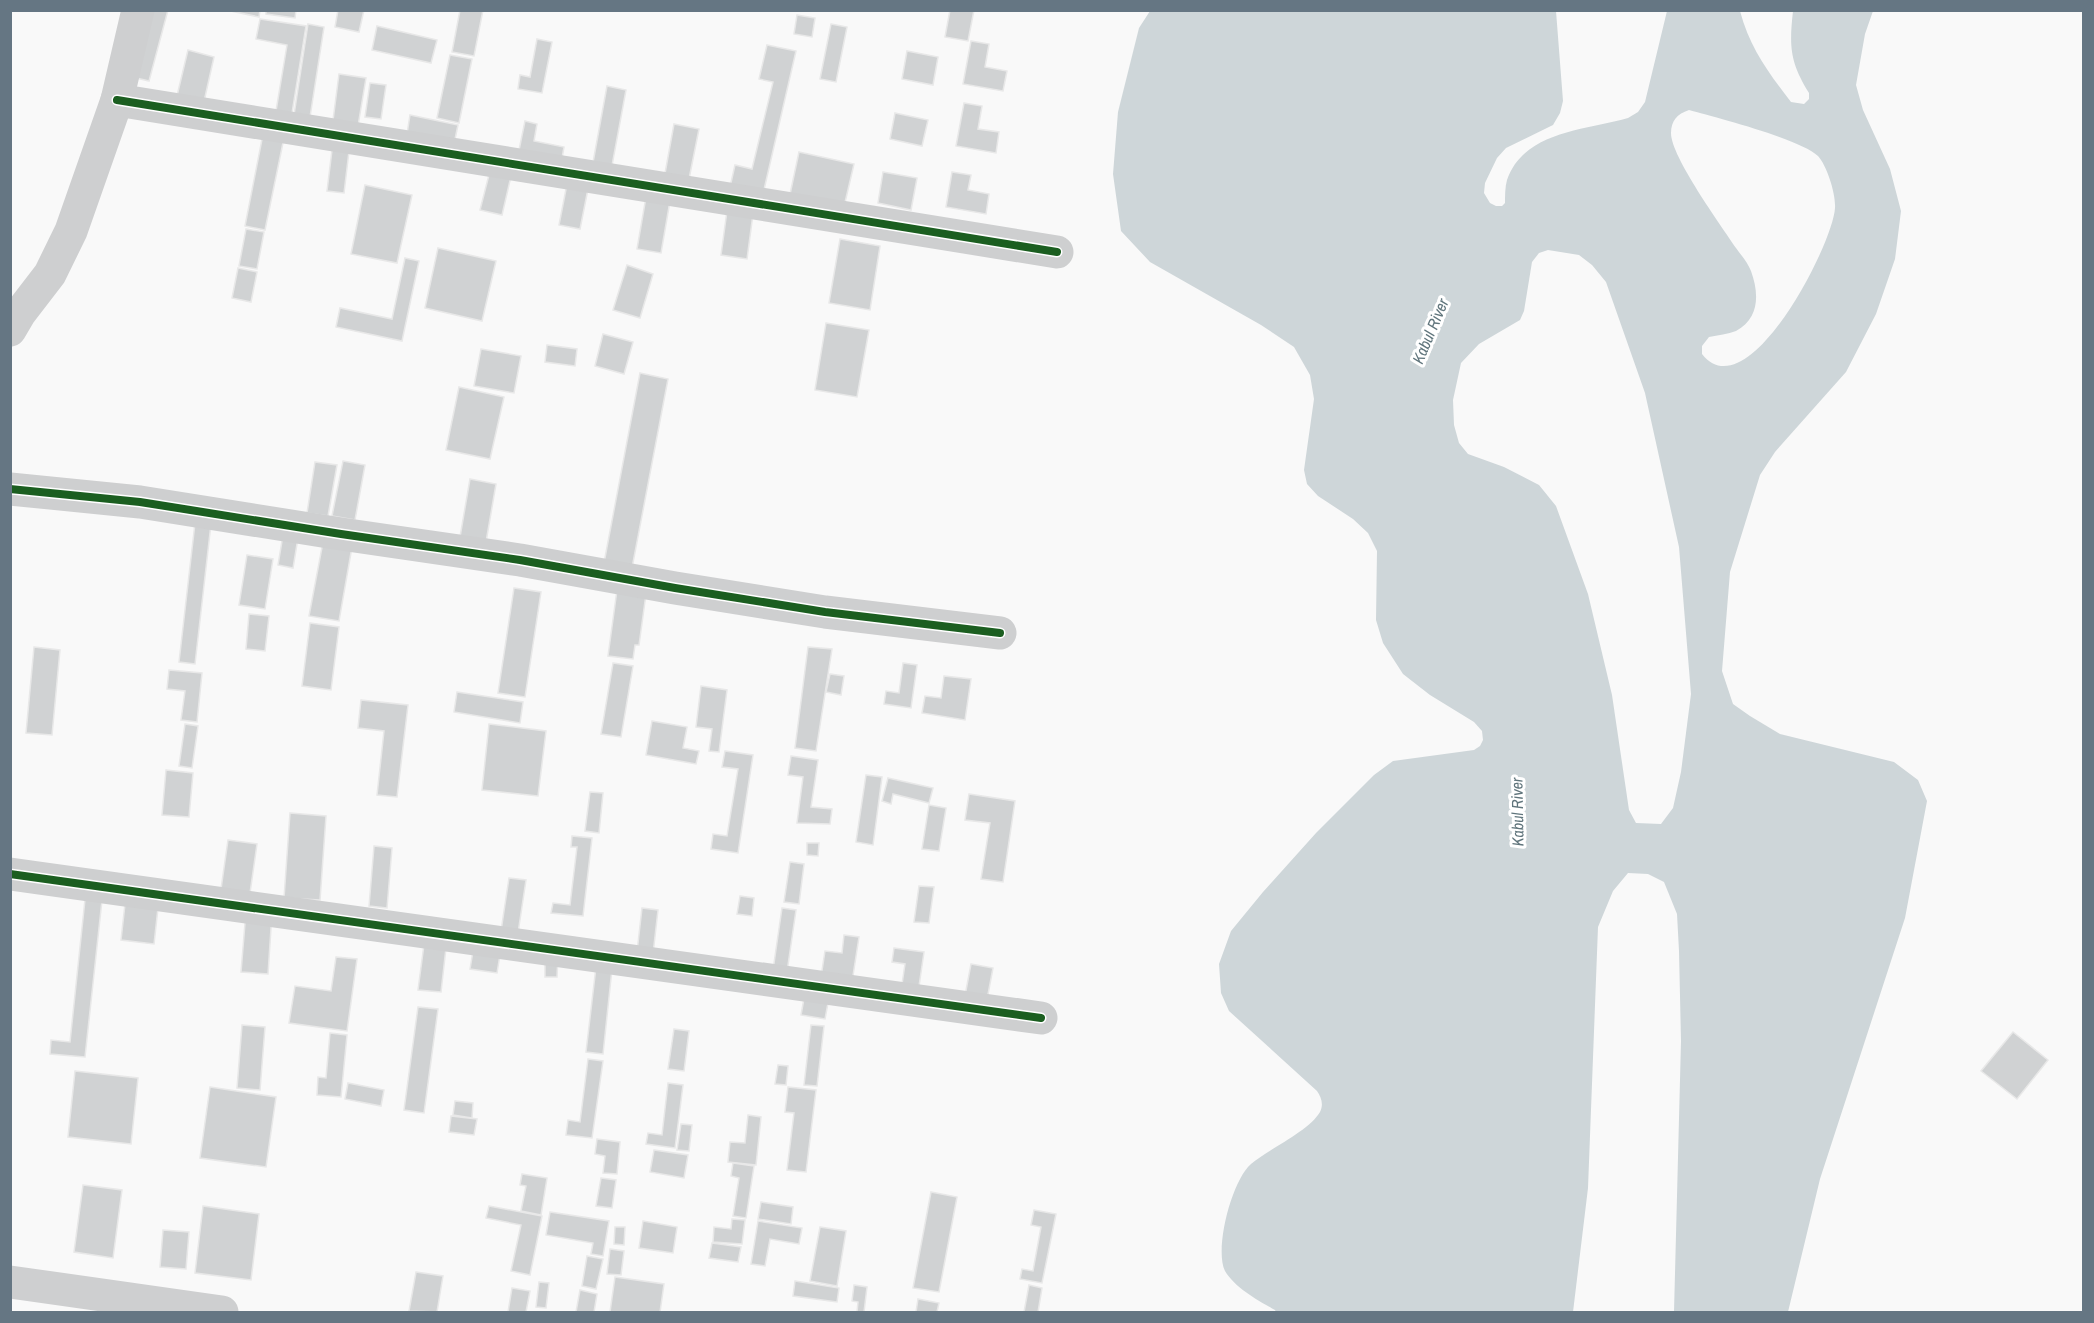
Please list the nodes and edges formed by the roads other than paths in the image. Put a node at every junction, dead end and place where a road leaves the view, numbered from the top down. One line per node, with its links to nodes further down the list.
1 (138, 10): 2 (street)
2 (117, 100): 3 (street); 4 (street)
3 (1057, 252)
4 (10, 330)
5 (10, 489): 6 (street)
6 (1000, 633)
7 (10, 874): 8 (street)
8 (1041, 1018)
9 (10, 1282): 10 (street)
10 (222, 1312)

